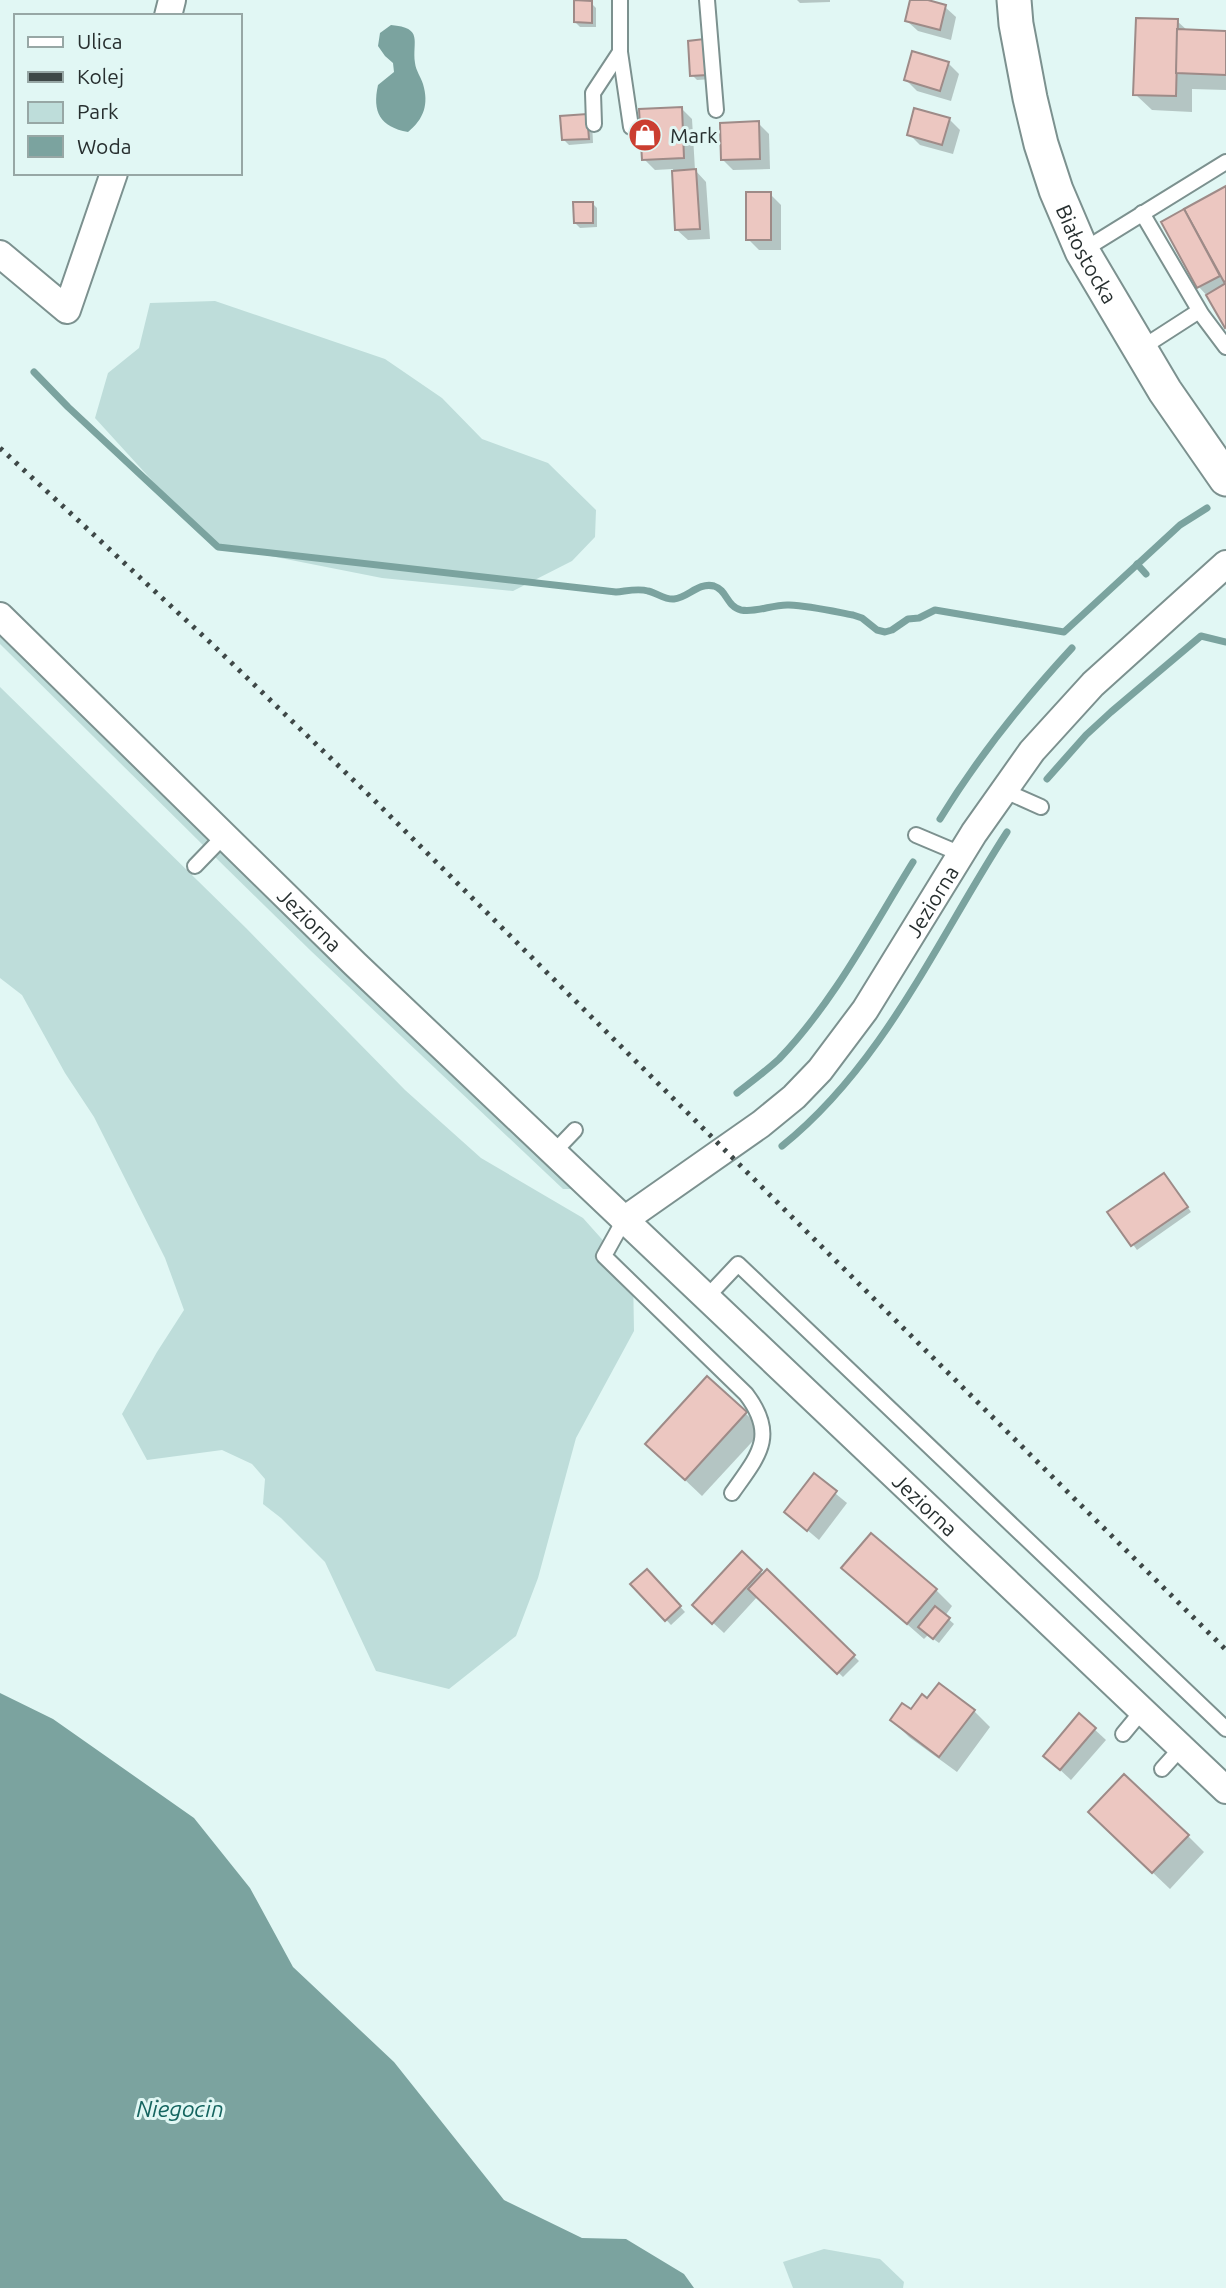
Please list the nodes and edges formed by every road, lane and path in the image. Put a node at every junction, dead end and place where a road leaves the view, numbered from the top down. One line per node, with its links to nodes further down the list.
1 (620, 0): 4 (lane)
2 (707, 0): 5 (lane)
3 (1014, 0): 11 (street, Białostocka)
4 (620, 52): 6 (lane); 7 (lane)
5 (716, 110)
6 (594, 124)
7 (631, 127)
8 (1226, 162): 10 (lane)
9 (113, 175): 12 (street)
10 (1142, 214): 11 (lane); 13 (lane)
11 (1082, 251): 15 (street, Białostocka)
12 (0, 254)
13 (1199, 311): 14 (lane); 15 (lane)
14 (1226, 347)
15 (1140, 349): 16 (street, Białostocka)
16 (1226, 479)
17 (1226, 565): 19 (street, Jeziorna)
18 (0, 616): 22 (street, Jeziorna)
19 (1003, 790): 20 (lane); 23 (street, Jeziorna)
20 (1041, 807)
21 (916, 835): 23 (lane)
22 (224, 836): 24 (lane); 26 (street, Jeziorna)
23 (961, 854): 27 (street, Jeziorna)
24 (195, 866)
25 (575, 1130): 26 (lane)
26 (553, 1153): 27 (street, Jeziorna)
27 (624, 1220): 28 (street, Jeziorna); 29 (lane)
28 (706, 1298): 30 (street, Jeziorna); 31 (lane)
29 (732, 1493)
30 (1142, 1711): 32 (lane); 33 (street, Jeziorna)
31 (1226, 1729)
32 (1123, 1734)
33 (1181, 1748): 34 (lane); 35 (street, Jeziorna)
34 (1162, 1769)
35 (1226, 1790)

